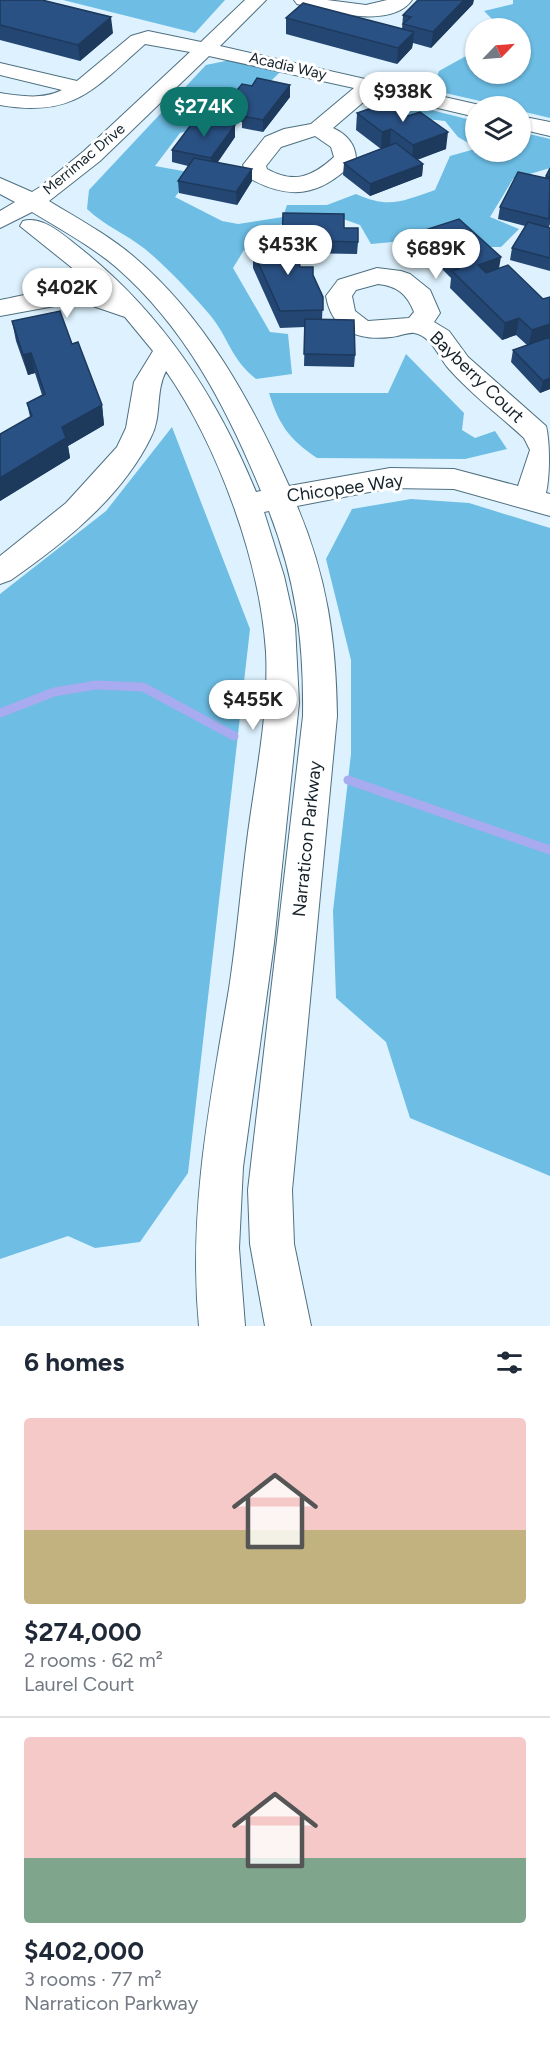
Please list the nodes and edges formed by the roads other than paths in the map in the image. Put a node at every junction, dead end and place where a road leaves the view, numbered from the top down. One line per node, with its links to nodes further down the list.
1 (256, 0): 4 (street, Merrimac Drive)
2 (304, 0): 3 (street)
3 (402, 0)
4 (206, 48): 6 (street, Acadia Way); 7 (street, Acadia Way); 13 (street, Merrimac Drive)
5 (0, 69): 7 (street)
6 (369, 86): 9 (street, Acadia Way); 11 (street)
7 (82, 89): 8 (street, Acadia Way)
8 (0, 99)
9 (465, 108)
10 (531, 125): 12 (street)
11 (318, 129)
12 (550, 129)
13 (9, 205): 15 (street); 18 (street, Narraticon Parkway)
14 (0, 308): 15 (street)
15 (135, 311): 17 (street)
16 (418, 324): 19 (street, Bayberry Court)
17 (167, 351): 20 (street); 21 (street)
18 (279, 498): 19 (street, Chicopee Way); 20 (street, Chicopee Way); 23 (street, Narraticon Parkway)
19 (540, 502)
20 (245, 504): 22 (street)
21 (0, 572)
22 (222, 1326)
23 (288, 1326)

